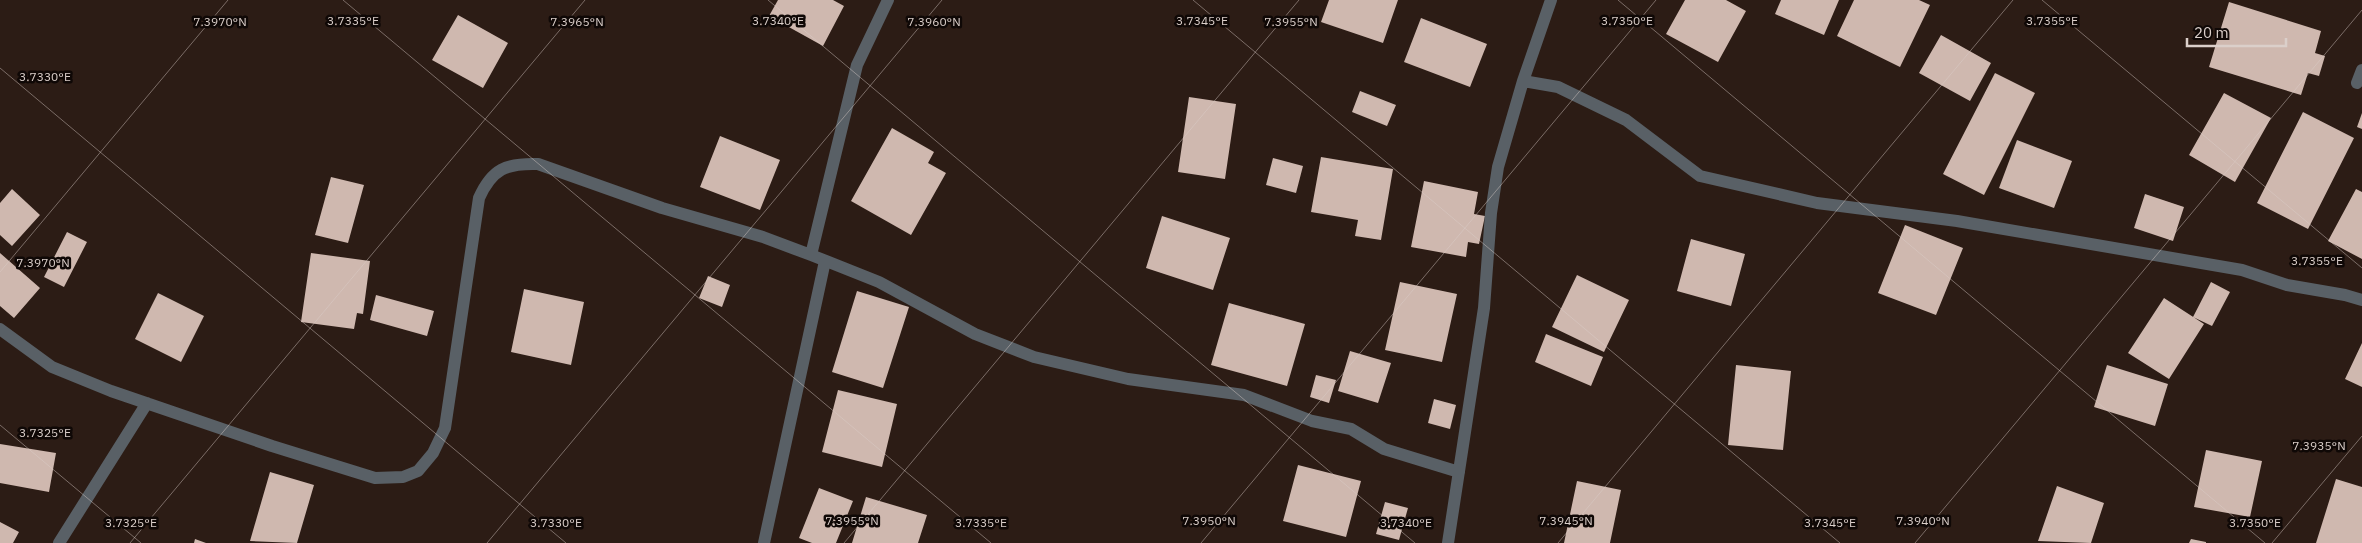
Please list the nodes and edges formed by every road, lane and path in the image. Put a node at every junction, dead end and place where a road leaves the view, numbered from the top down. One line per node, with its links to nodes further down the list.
1 (888, 0): 6 (street)
2 (1552, 0): 4 (street)
3 (2362, 70): 5 (street)
4 (1523, 81): 8 (street); 11 (street)
5 (2357, 84)
6 (811, 255): 7 (street); 10 (street)
7 (825, 261): 11 (street); 13 (street)
8 (2362, 300)
9 (0, 329): 10 (street)
10 (147, 403): 12 (street)
11 (1459, 472): 14 (street)
12 (59, 543)
13 (764, 543)
14 (1448, 543)

